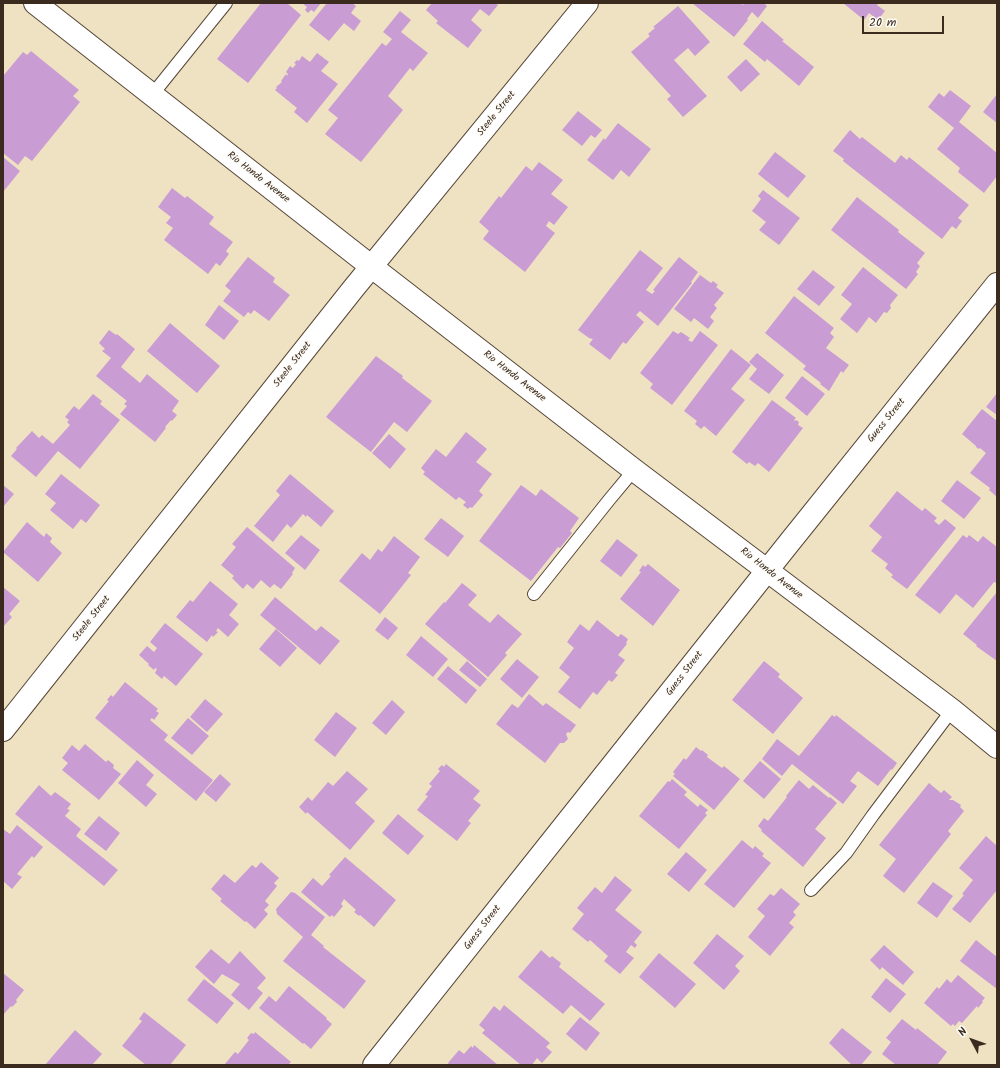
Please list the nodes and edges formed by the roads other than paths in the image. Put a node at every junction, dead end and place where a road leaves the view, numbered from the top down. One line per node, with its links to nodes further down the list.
1 (35, 3): 4 (street, Rio Hondo Avenue)
2 (226, 3): 4 (lane)
3 (587, 3): 5 (street, Steele Street)
4 (152, 95): 5 (street, Rio Hondo Avenue)
5 (372, 267): 7 (street, Rio Hondo Avenue); 11 (street, Steele Street)
6 (997, 284): 8 (street, Guess Street)
7 (634, 470): 8 (street, Rio Hondo Avenue); 9 (lane)
8 (767, 571): 10 (street, Rio Hondo Avenue); 14 (street, Guess Street)
9 (534, 594)
10 (952, 710): 12 (street, Rio Hondo Avenue); 13 (lane)
11 (3, 730)
12 (997, 747)
13 (811, 890)
14 (374, 1065)

